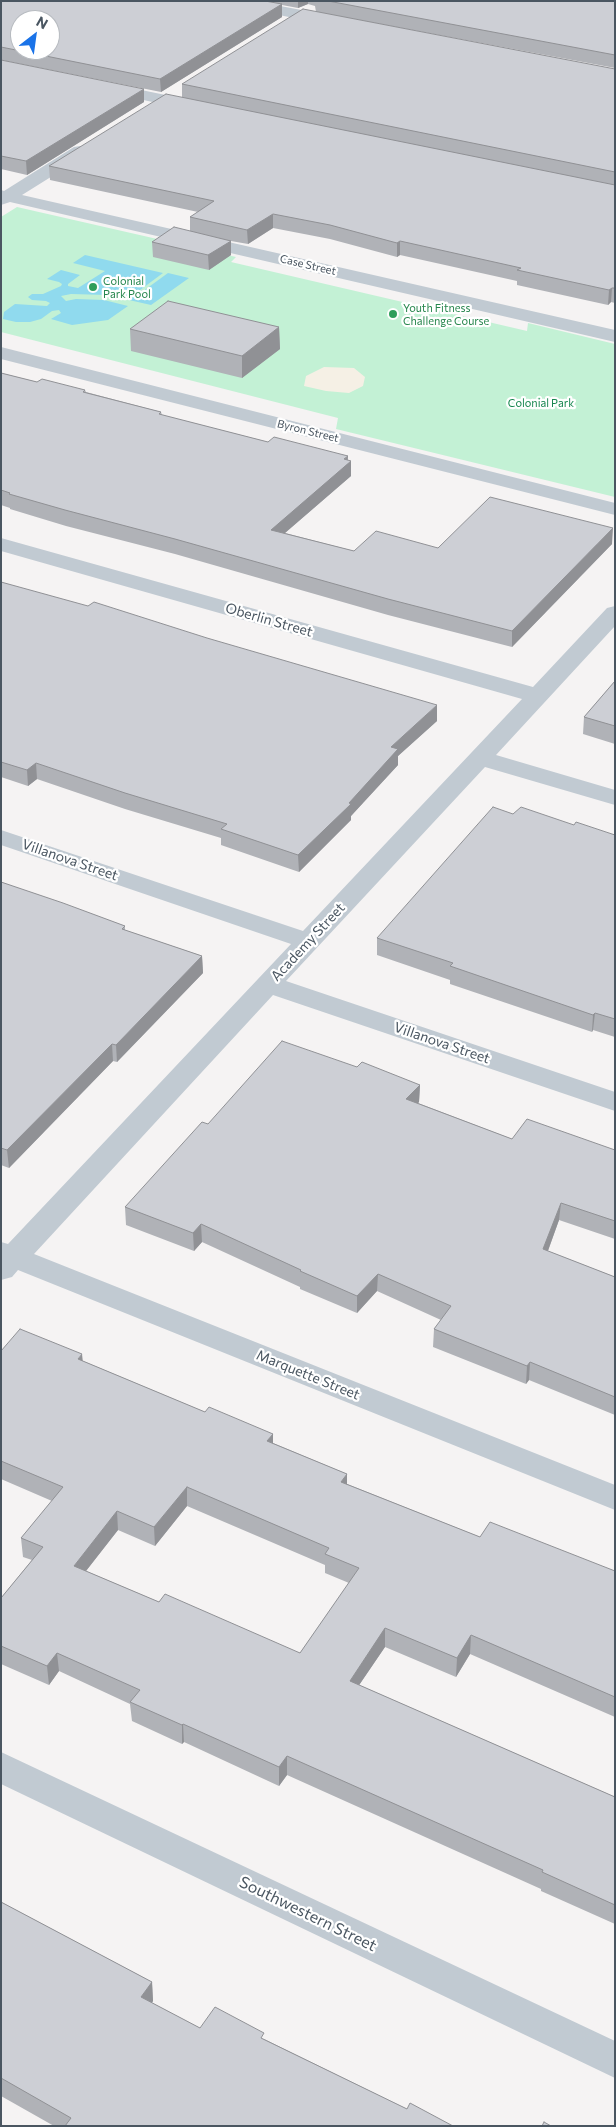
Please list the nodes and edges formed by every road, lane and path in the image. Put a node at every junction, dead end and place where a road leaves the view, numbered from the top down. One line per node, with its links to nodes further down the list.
1 (230, 1): 3 (street)
2 (322, 1): 3 (street)
3 (300, 15): 4 (street); 5 (street)
4 (284, 24)
5 (348, 24)
6 (87, 83): 8 (street)
7 (180, 89): 8 (street)
8 (164, 99): 9 (street); 10 (street)
9 (148, 109)
10 (212, 109)
11 (92, 144): 12 (street)
12 (3, 197): 13 (street, Case Street)
13 (615, 336)
14 (1, 353): 15 (street, Byron Street)
15 (615, 509)
16 (1, 544): 18 (street, Oberlin Street)
17 (615, 613): 18 (street, Academy Street)
18 (538, 696): 19 (street, Academy Street)
19 (480, 758): 20 (street); 22 (street, Academy Street)
20 (615, 798)
21 (1, 837): 22 (street, Villanova Street)
22 (309, 941): 23 (street, Academy Street)
23 (268, 984): 24 (street, Villanova Street); 25 (street, Academy Street)
24 (615, 1102)
25 (5, 1259): 26 (street, Marquette Street)
26 (615, 1498)
27 (1, 1767): 28 (street, Southwestern Street)
28 (615, 2060)

